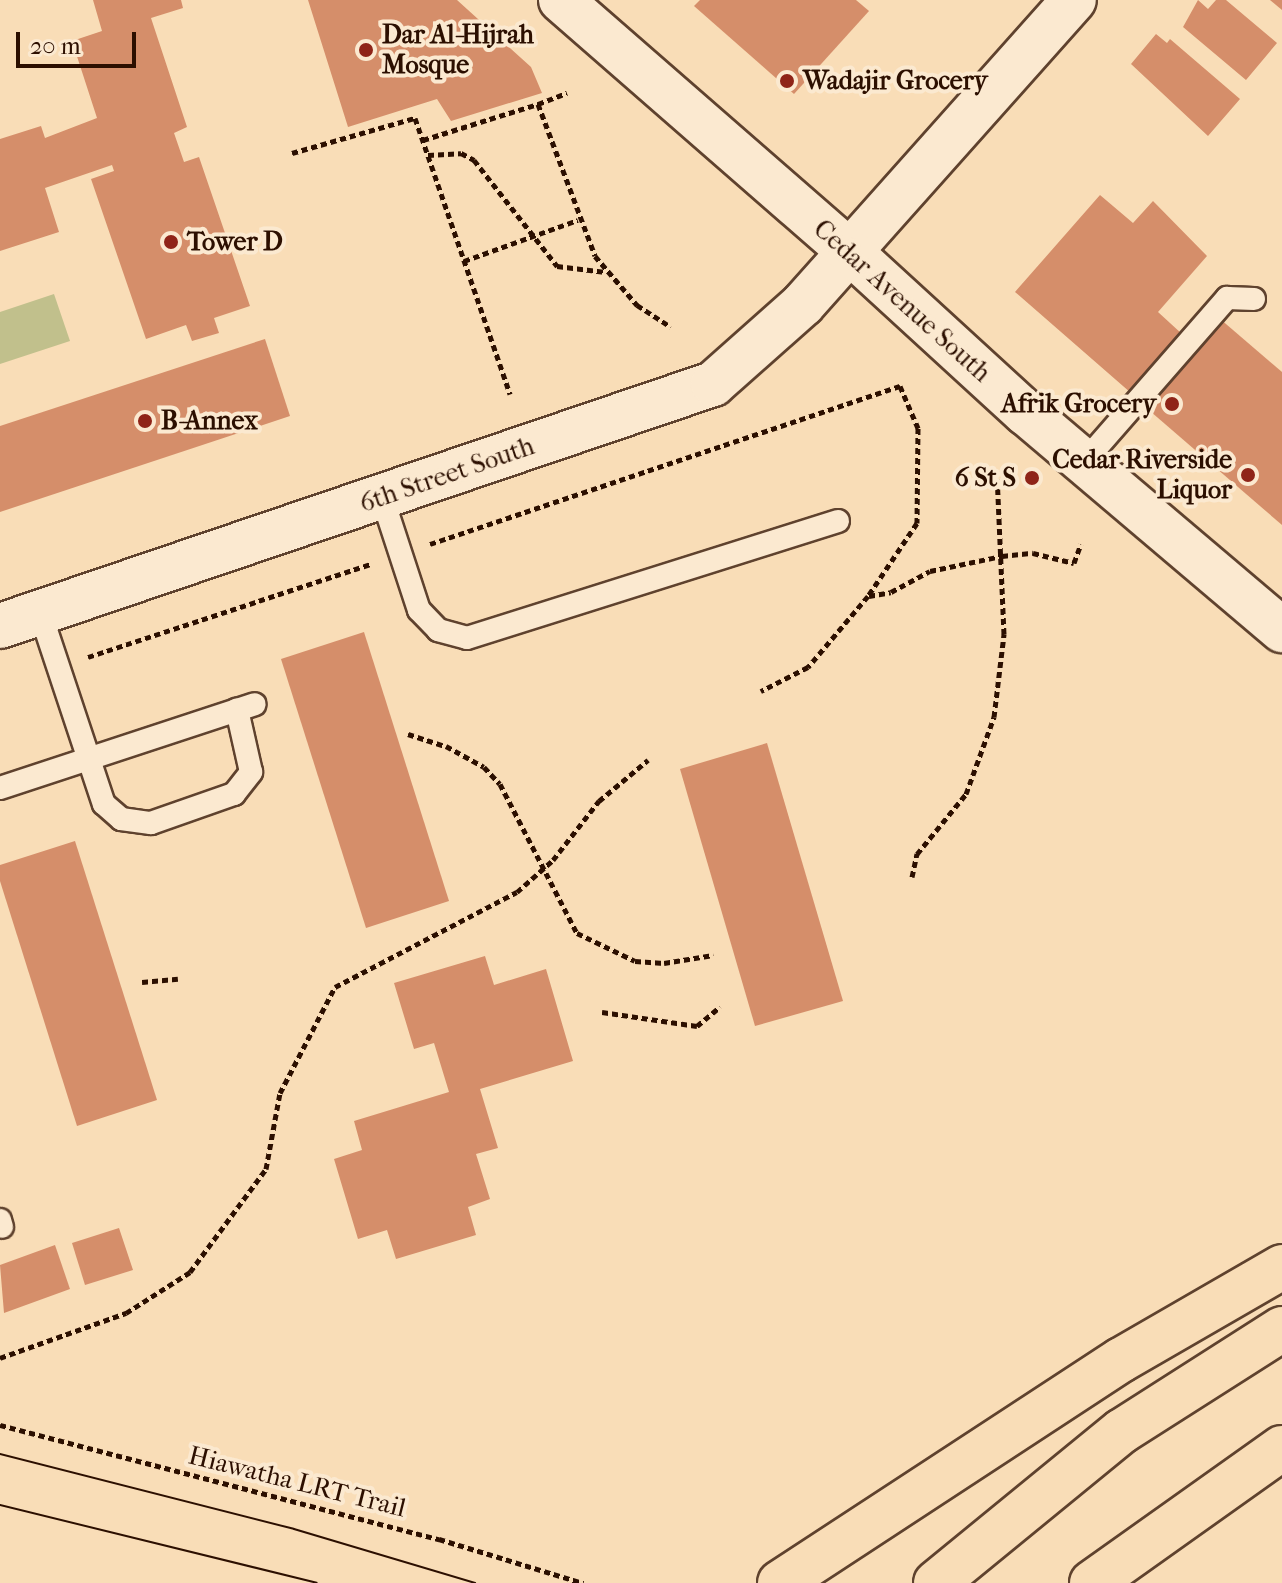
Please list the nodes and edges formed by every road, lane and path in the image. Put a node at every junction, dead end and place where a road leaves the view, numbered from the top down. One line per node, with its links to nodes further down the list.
1 (561, 0): 10 (street, Cedar Avenue South)
2 (1074, 0): 10 (street, 6th Street South)
3 (567, 93): 4 (path)
4 (538, 104): 5 (path); 8 (path)
5 (423, 140): 6 (path); 7 (path)
6 (292, 153)
7 (428, 155): 9 (path); 11 (path)
8 (578, 220): 9 (path); 12 (path)
9 (531, 237): 11 (path); 12 (path)
10 (850, 252): 16 (street, Cedar Avenue South); 18 (street, 6th Street South)
11 (464, 261): 15 (path)
12 (606, 272): 14 (path)
13 (1254, 299): 16 (lane)
14 (671, 327)
15 (510, 394)
16 (1084, 462): 26 (street, Cedar Avenue South)
17 (997, 471): 22 (path)
18 (382, 497): 21 (lane); 24 (street, 6th Street South)
19 (838, 521): 21 (lane)
20 (1081, 544): 22 (path)
21 (401, 554): 23 (path); 27 (path)
22 (1002, 556): 23 (path); 34 (path)
23 (868, 596): 28 (path)
24 (40, 612): 25 (street, 6th Street South); 27 (lane)
25 (0, 626)
26 (1282, 630)
27 (58, 666): 30 (lane)
28 (761, 691)
29 (408, 734): 33 (path)
30 (88, 759): 30 (lane); 32 (lane)
31 (648, 760): 33 (path)
32 (0, 788)
33 (543, 868): 35 (path); 42 (path)
34 (912, 877)
35 (713, 955)
36 (178, 979): 37 (path)
37 (142, 982)
38 (720, 1007): 39 (path)
39 (602, 1012)
40 (1282, 1267): 47 (highway)
41 (1282, 1329): 45 (highway)
42 (0, 1358)
43 (0, 1425): 46 (path, Hiawatha LRT Trail)
44 (1282, 1448): 48 (highway)
45 (951, 1569)
46 (583, 1583)
47 (780, 1583)
48 (1092, 1583)

